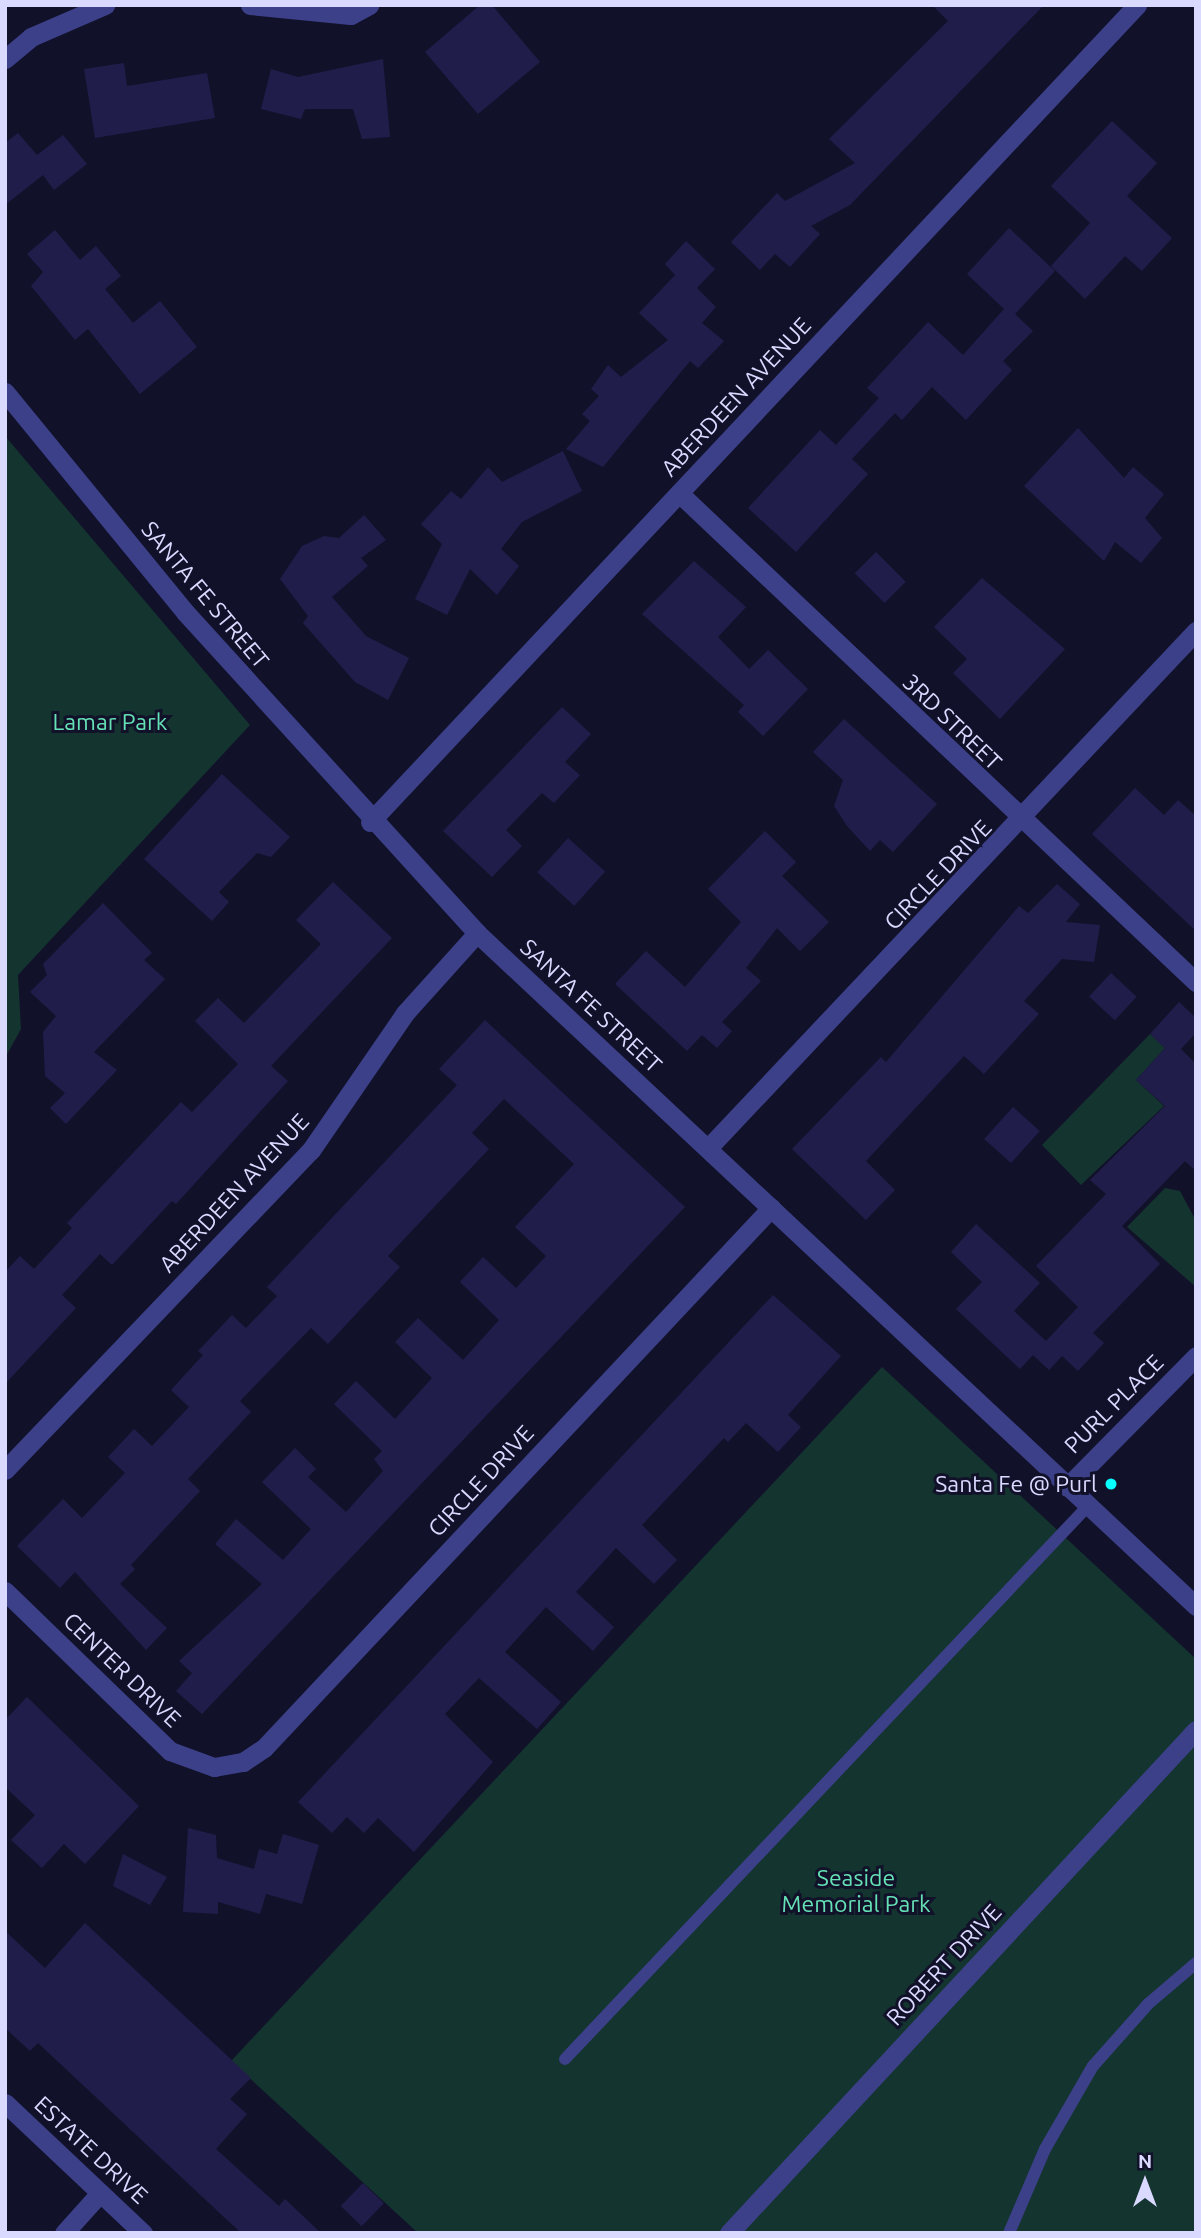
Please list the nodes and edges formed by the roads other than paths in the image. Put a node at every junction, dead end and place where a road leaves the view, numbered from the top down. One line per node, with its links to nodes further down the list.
1 (105, 5): 6 (street)
2 (250, 5): 5 (street)
3 (369, 5): 5 (street)
4 (1137, 5): 8 (street, ABERDEEN AVENUE)
5 (281, 7)
6 (5, 59)
7 (5, 392): 10 (street, SANTA FE STREET)
8 (679, 493): 10 (street, ABERDEEN AVENUE); 11 (street, 3RD STREET)
9 (1196, 631): 11 (street, CIRCLE DRIVE)
10 (370, 822): 12 (street, SANTA FE STREET)
11 (1022, 823): 13 (street, 3RD STREET); 14 (street, CIRCLE DRIVE)
12 (477, 933): 14 (street, SANTA FE STREET); 17 (street, ABERDEEN AVENUE)
13 (1196, 982)
14 (709, 1147): 15 (street, SANTA FE STREET)
15 (771, 1208): 18 (street, SANTA FE STREET); 23 (street, CIRCLE DRIVE)
16 (1196, 1356): 18 (street, PURL PLACE)
17 (5, 1470)
18 (1067, 1487): 19 (street, SANTA FE STREET)
19 (1088, 1506): 21 (street, SANTA FE STREET); 25 (lane)
20 (5, 1591): 23 (street, CENTER DRIVE)
21 (1196, 1606)
22 (1196, 1730): 30 (street, ROBERT DRIVE)
23 (214, 1767)
24 (1196, 1963): 31 (lane)
25 (565, 2059)
26 (5, 2103): 27 (street, ESTATE DRIVE)
27 (100, 2193): 28 (street); 29 (street, ESTATE DRIVE)
28 (64, 2233)
29 (143, 2233)
30 (729, 2233)
31 (1009, 2233)

